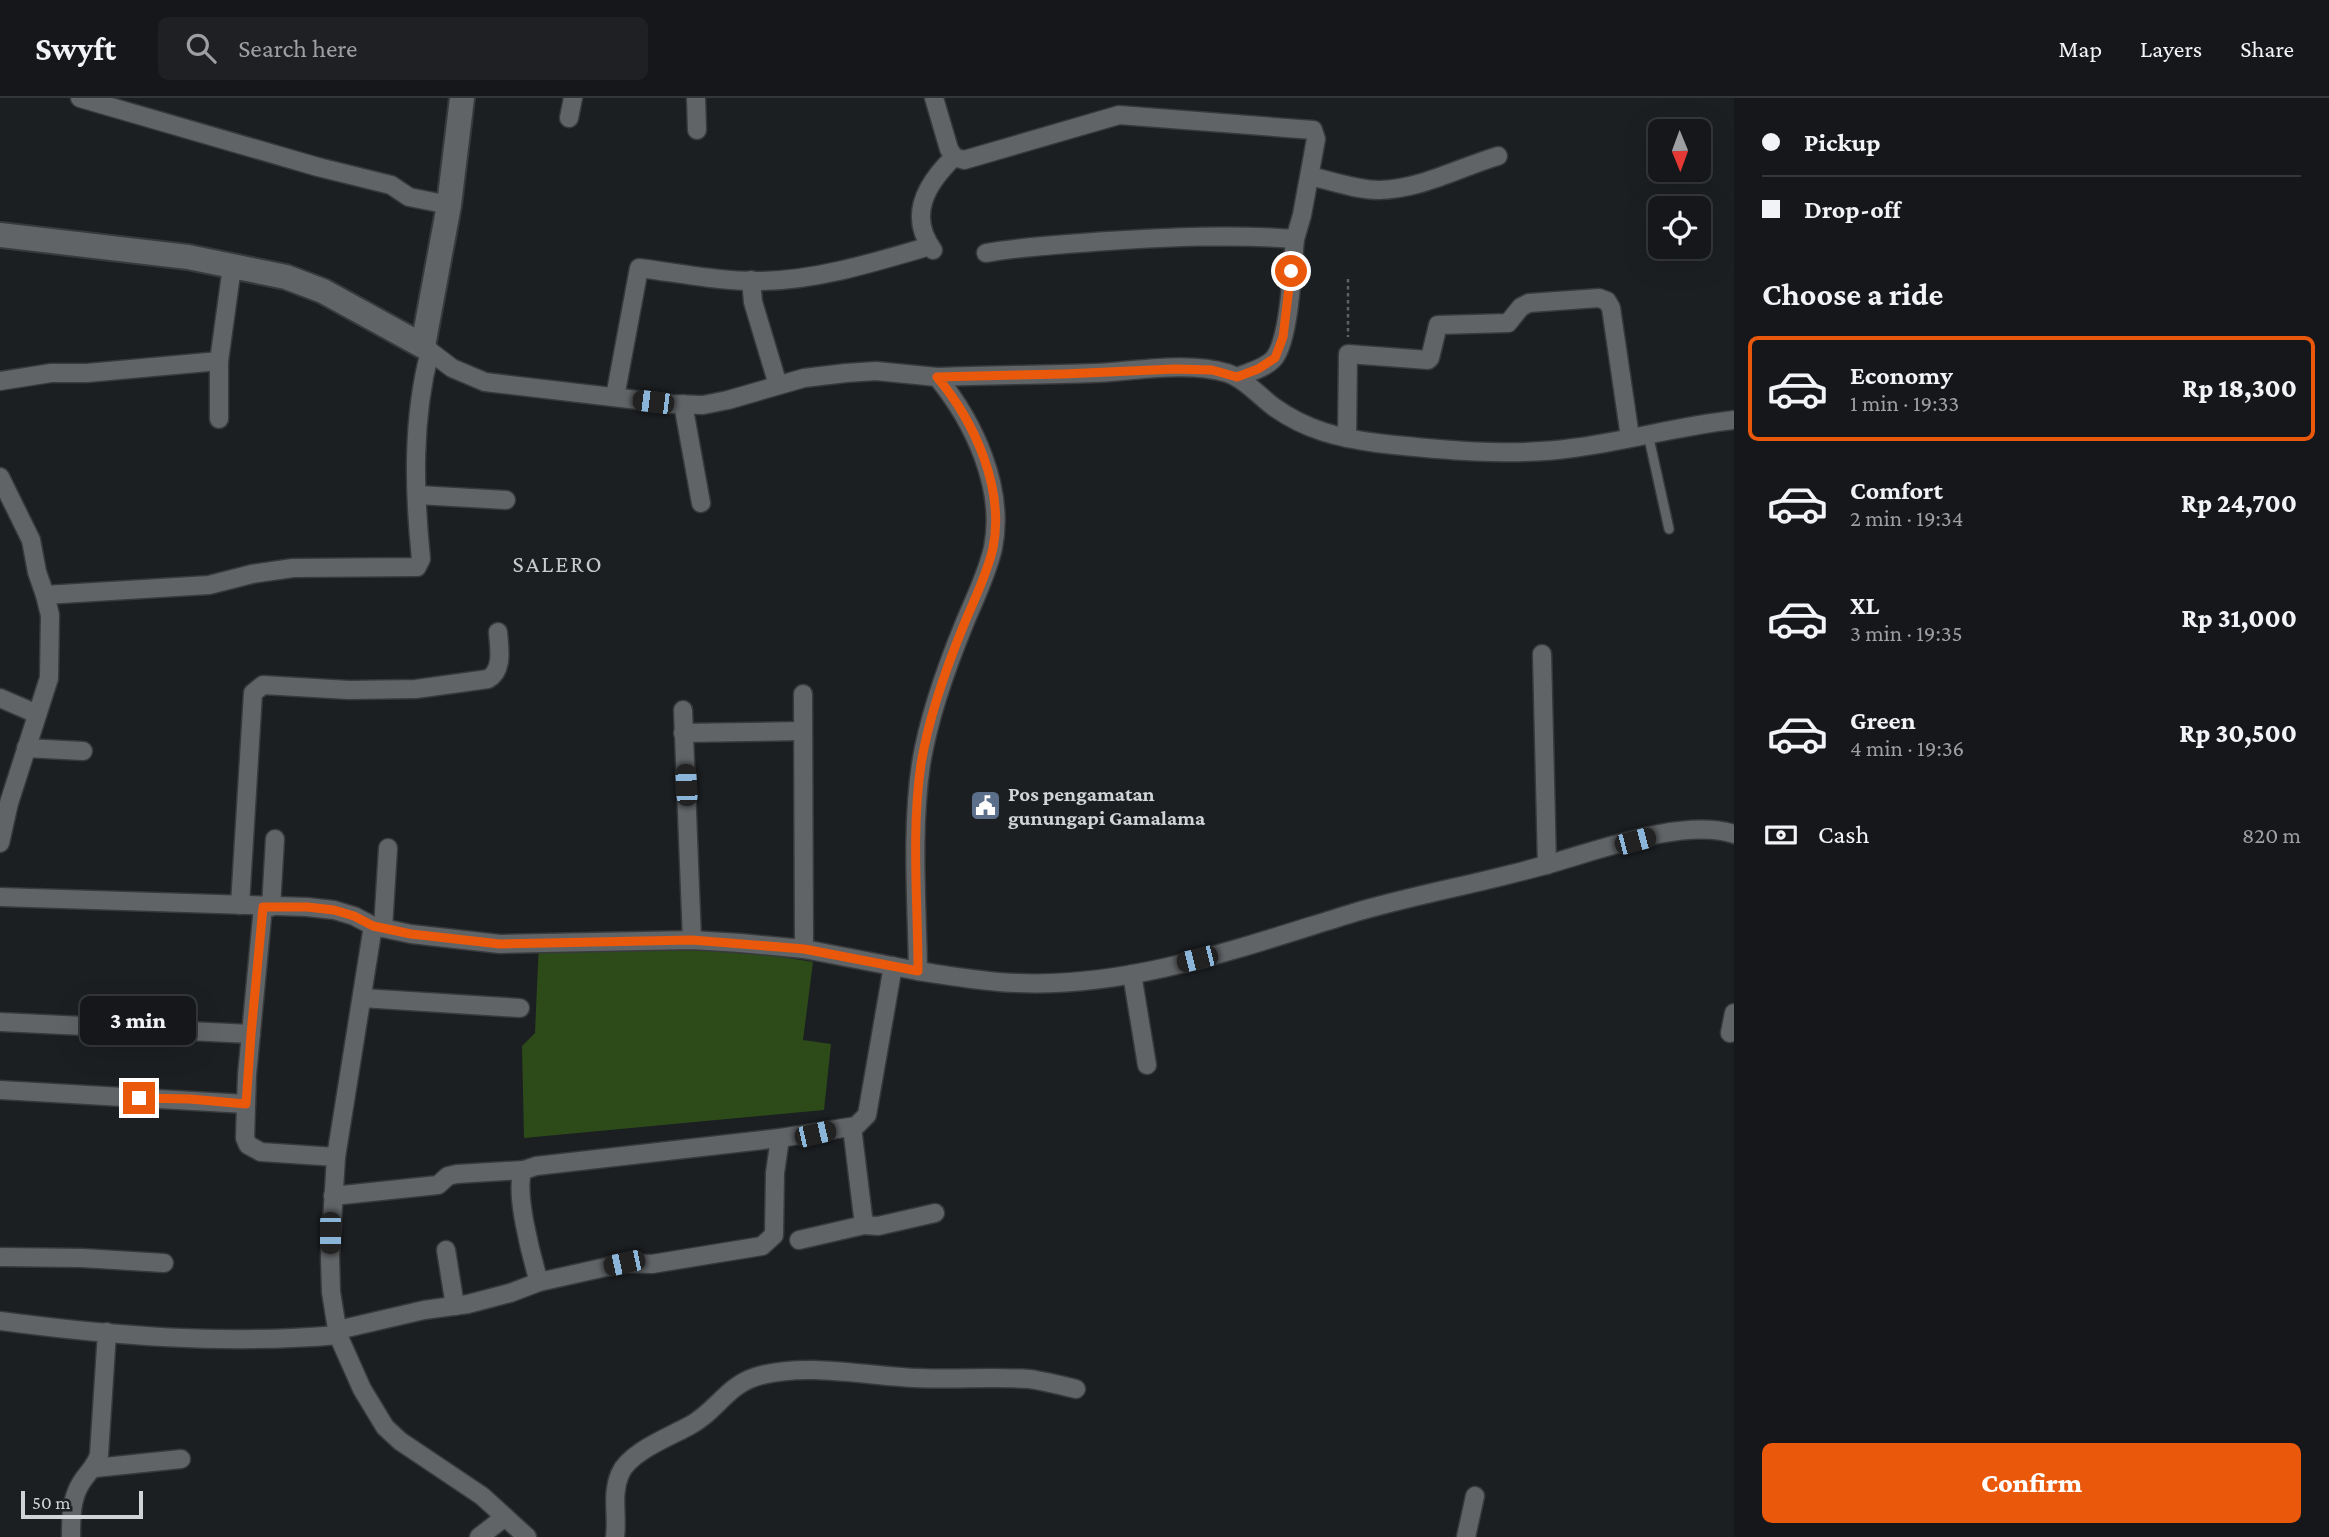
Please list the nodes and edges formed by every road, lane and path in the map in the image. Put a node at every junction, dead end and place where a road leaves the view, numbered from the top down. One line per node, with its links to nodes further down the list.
1 (80, 98): 11 (street)
2 (462, 98): 11 (street)
3 (573, 98): 6 (street)
4 (695, 98): 7 (street)
5 (934, 98): 9 (street)
6 (569, 118)
7 (697, 130)
8 (1498, 156): 10 (street)
9 (954, 157): 10 (street); 17 (street)
10 (1310, 176): 13 (street)
11 (449, 205): 18 (street)
12 (0, 235): 15 (street)
13 (1295, 239): 14 (street); 22 (street)
14 (986, 253)
15 (232, 267): 18 (street); 20 (street)
16 (1348, 279): 19 (path)
17 (751, 280): 24 (street); 25 (street)
18 (427, 349): 25 (street); 33 (street)
19 (1348, 354): 30 (street); 31 (street)
20 (219, 361): 23 (street); 27 (street)
21 (937, 377): 22 (street); 24 (street); 60 (street)
22 (1237, 377): 31 (street)
23 (0, 381)
24 (778, 385): 26 (street)
25 (615, 397): 26 (street)
26 (682, 404): 35 (street)
27 (219, 419)
28 (1734, 420): 29 (street)
29 (1648, 434): 30 (street); 36 (lane)
30 (1630, 437): 31 (street)
31 (1347, 438)
32 (0, 477): 37 (street)
33 (418, 495): 34 (street); 37 (street)
34 (506, 500)
35 (701, 503)
36 (1669, 529)
37 (45, 594): 43 (street)
38 (498, 632): 54 (street)
39 (1542, 654): 52 (street)
40 (803, 694): 44 (street)
41 (0, 698): 43 (street)
42 (683, 709): 45 (street)
43 (37, 714): 46 (street)
44 (802, 731): 45 (street); 58 (street)
45 (683, 733): 57 (street)
46 (26, 748): 47 (street); 50 (street)
47 (83, 751)
48 (1734, 834): 52 (street)
49 (275, 839): 55 (street)
50 (0, 843)
51 (388, 848): 56 (street)
52 (1547, 865): 61 (street)
53 (0, 897): 54 (street)
54 (240, 905): 55 (street)
55 (267, 907): 56 (street); 67 (street)
56 (378, 927): 57 (street); 62 (street)
57 (692, 940): 58 (street)
58 (804, 949): 59 (street)
59 (893, 966): 60 (street); 71 (street)
60 (918, 971): 61 (street)
61 (1132, 974): 68 (street)
62 (362, 998): 63 (street); 73 (street)
63 (520, 1007)
64 (1734, 1013): 66 (street)
65 (0, 1023): 67 (street)
66 (1730, 1033)
67 (251, 1034): 70 (street)
68 (1147, 1065)
69 (0, 1090): 70 (street)
70 (246, 1104): 73 (street)
71 (852, 1127): 72 (street); 77 (street)
72 (780, 1138): 74 (street); 82 (street)
73 (336, 1157): 75 (street)
74 (524, 1170): 75 (street); 82 (street)
75 (333, 1196): 86 (street)
76 (935, 1213): 77 (street)
77 (864, 1225): 78 (street)
78 (799, 1240)
79 (446, 1250): 83 (street)
80 (0, 1257): 81 (street)
81 (164, 1263)
82 (539, 1282): 83 (street)
83 (455, 1306): 86 (street)
84 (0, 1321): 85 (street)
85 (107, 1332): 86 (street); 89 (street)
86 (338, 1333): 91 (street)
87 (1076, 1389): 95 (street)
88 (181, 1459): 89 (street)
89 (94, 1468): 92 (street)
90 (1475, 1496): 96 (street)
91 (505, 1517): 93 (street); 94 (street)
92 (71, 1537)
93 (479, 1537)
94 (527, 1537)
95 (615, 1537)
96 (1466, 1537)

